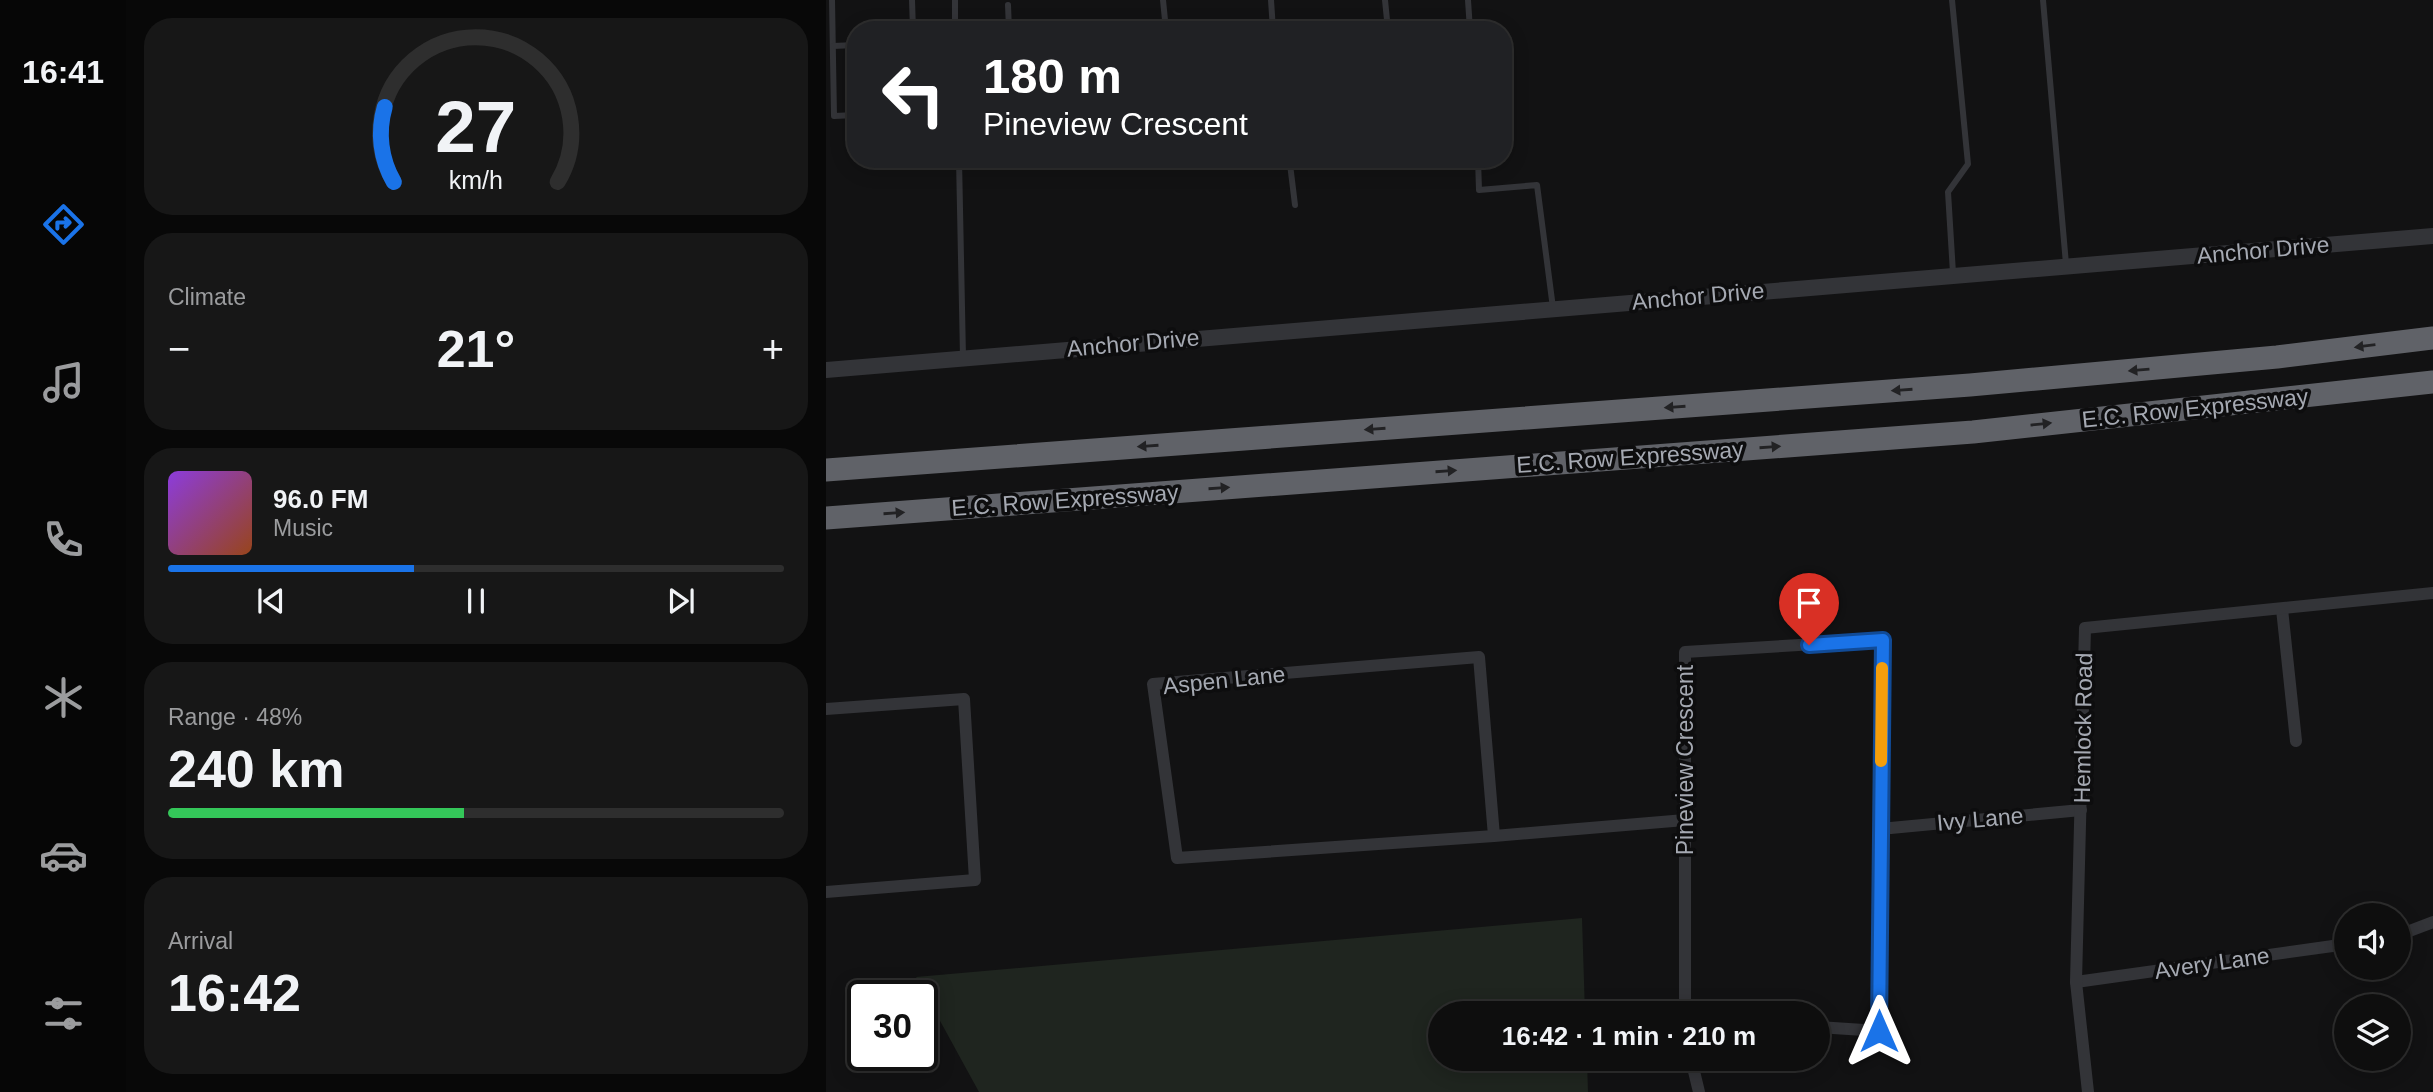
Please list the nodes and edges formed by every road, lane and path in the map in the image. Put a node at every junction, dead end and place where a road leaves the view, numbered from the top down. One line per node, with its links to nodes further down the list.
1 (832, 0): 19 (lane)
2 (912, 0): 11 (lane)
3 (954, 0): 12 (lane)
4 (1163, 0): 14 (lane)
5 (1270, 0): 15 (lane)
6 (1385, 0): 16 (lane)
7 (1468, 0): 17 (lane)
8 (1952, 0): 27 (lane)
9 (2043, 0): 26 (lane)
10 (1008, 5): 13 (lane)
11 (913, 21)
12 (955, 21)
13 (1009, 21)
14 (1165, 21)
15 (1272, 21)
16 (1387, 21)
17 (1469, 21)
18 (847, 45): 19 (lane)
19 (833, 46): 20 (lane)
20 (847, 115)
21 (958, 168): 30 (lane)
22 (1290, 168): 24 (lane)
23 (1478, 168): 28 (lane)
24 (1295, 205)
25 (2433, 236): 26 (street, Anchor Drive)
26 (2067, 266): 27 (street, Anchor Drive)
27 (1953, 275): 28 (street, Anchor Drive)
28 (1553, 308): 30 (street, Anchor Drive)
29 (2433, 338): 33 (highway, E.C. Row Expressway, one-way to 33)
30 (963, 357): 31 (street, Anchor Drive)
31 (826, 370)
32 (2433, 382): 34 (highway, E.C. Row Expressway, one-way to 32)
33 (826, 470)
34 (826, 518)
35 (2433, 593): 36 (street, Hemlock Road)
36 (2282, 609): 38 (street); 39 (street, Hemlock Road)
37 (826, 709): 43 (street)
38 (2296, 741)
39 (2081, 810): 41 (street, Ivy Lane); 47 (street, Hemlock Road)
40 (1685, 820): 41 (street, Pineview Crescent); 42 (street, Aspen Lane); 48 (street, Pineview Crescent)
41 (1880, 829): 49 (street, Pineview Crescent)
42 (1494, 836): 42 (street, Aspen Lane)
43 (826, 892)
44 (2433, 922): 45 (street)
45 (2411, 931)
46 (2334, 946): 47 (street, Avery Lane)
47 (2076, 982): 52 (street, Hemlock Road)
48 (1685, 1001)
49 (1830, 1028)
50 (1694, 1071): 51 (street)
51 (1699, 1092)
52 (2088, 1092)

